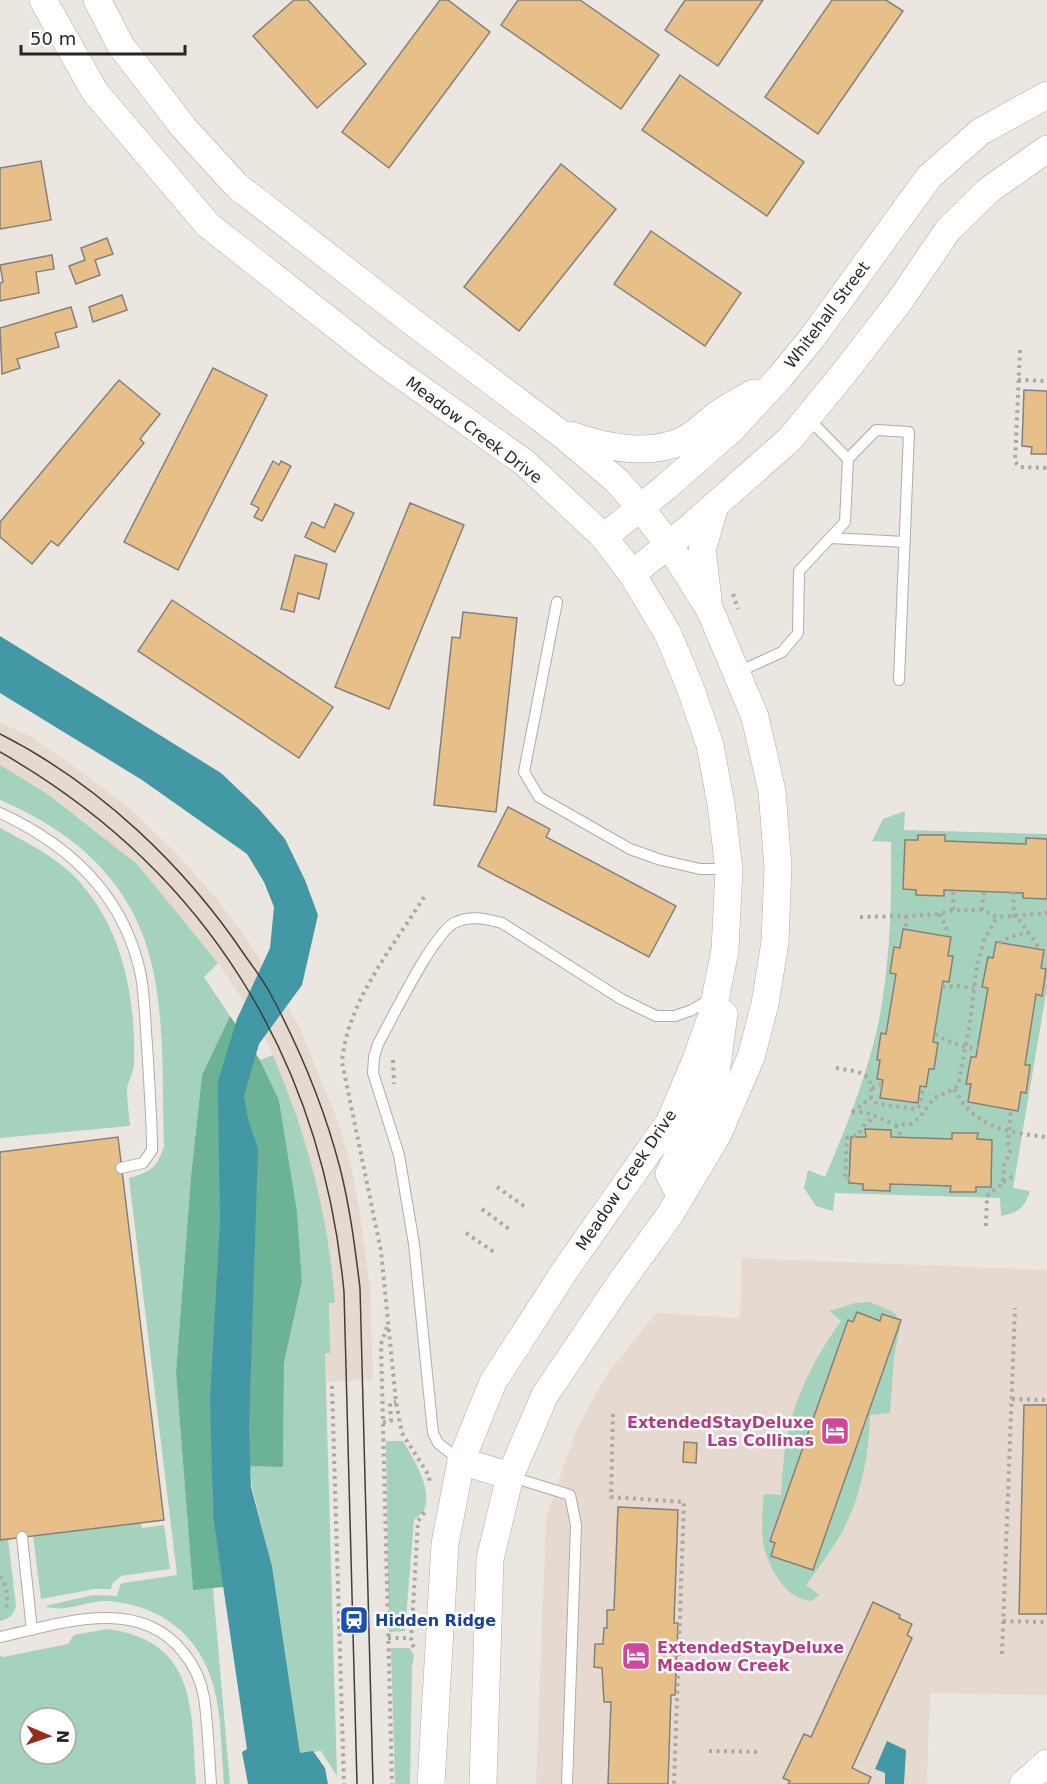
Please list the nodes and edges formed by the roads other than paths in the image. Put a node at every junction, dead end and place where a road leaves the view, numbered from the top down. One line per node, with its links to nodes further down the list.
1 (43, 0): 11 (street, Meadow Creek Drive)
2 (97, 0): 7 (street)
3 (1047, 95): 5 (street, Whitehall Street)
4 (1047, 149): 6 (street)
5 (780, 377): 7 (street); 10 (street, Whitehall Street)
6 (808, 417): 8 (lane); 9 (street)
7 (556, 430): 10 (street)
8 (848, 459): 12 (lane); 13 (lane)
9 (715, 506): 14 (street); 17 (street)
10 (640, 507): 11 (street, Whitehall Street); 14 (street)
11 (604, 537): 15 (street, Meadow Creek Drive)
12 (831, 538): 13 (lane); 18 (lane)
13 (905, 542): 19 (lane)
14 (669, 545): 15 (street); 17 (street)
15 (632, 574): 21 (street, Meadow Creek Drive)
16 (557, 602): 21 (lane)
17 (710, 610): 18 (street)
18 (738, 672): 25 (street)
19 (899, 680)
20 (0, 813): 24 (lane)
21 (729, 869): 22 (street, Meadow Creek Drive)
22 (725, 950): 23 (street, Meadow Creek Drive); 25 (street)
23 (716, 996): 26 (street, Meadow Creek Drive); 26 (lane)
24 (121, 1168)
25 (681, 1196): 27 (street)
26 (461, 1461): 27 (street); 33 (street, Meadow Creek Drive)
27 (510, 1476): 34 (street); 35 (lane)
28 (22, 1537): 29 (lane)
29 (32, 1630): 30 (lane); 32 (lane)
30 (0, 1637)
31 (1047, 1763): 36 (street)
32 (211, 1784)
33 (431, 1784)
34 (483, 1784)
35 (567, 1784)
36 (1023, 1784)

